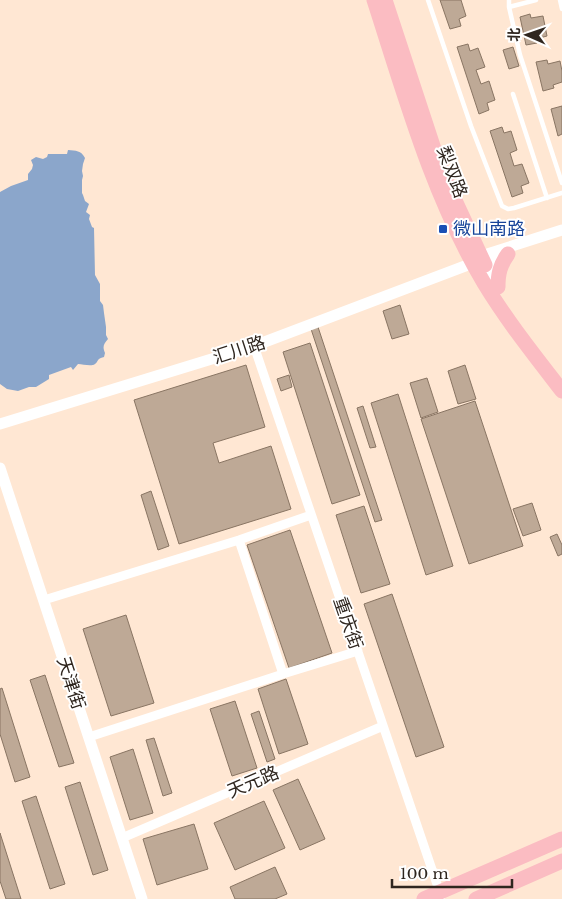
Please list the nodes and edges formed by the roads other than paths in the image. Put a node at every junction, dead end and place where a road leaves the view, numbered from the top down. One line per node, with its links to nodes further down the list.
1 (374, 0): 15 (main road, 梨双路)
2 (385, 0): 15 (main road, 梨双路)
3 (428, 0): 12 (lane)
4 (509, 0): 7 (lane)
5 (536, 0): 7 (lane)
6 (560, 0): 8 (lane)
7 (509, 7): 10 (lane)
8 (562, 9)
9 (513, 94): 12 (lane)
10 (562, 183)
11 (562, 193): 12 (lane)
12 (547, 198)
13 (562, 230): 15 (street, 汇川路)
14 (562, 236): 15 (street, 汇川路)
15 (492, 267): 16 (street, 汇川路); 17 (main road, 梨双路); 18 (main road, 梨双路)
16 (254, 346): 19 (street, 汇川路); 21 (street, 重庆街)
17 (562, 375)
18 (562, 391)
19 (0, 424)
20 (0, 468): 23 (street, 天津街)
21 (311, 515): 22 (street); 24 (street, 重庆街)
22 (239, 540): 23 (street); 25 (street)
23 (44, 600): 27 (street, 天津街)
24 (358, 651): 25 (street); 26 (street, 重庆街)
25 (282, 674): 27 (street)
26 (383, 726): 28 (street, 天元路); 31 (street, 重庆街)
27 (89, 737): 28 (street, 天津街)
28 (122, 838): 32 (street, 天津街)
29 (562, 839): 31 (main road)
30 (562, 861): 34 (main road)
31 (441, 896): 33 (main road)
32 (142, 899)
33 (424, 899)
34 (476, 899)

